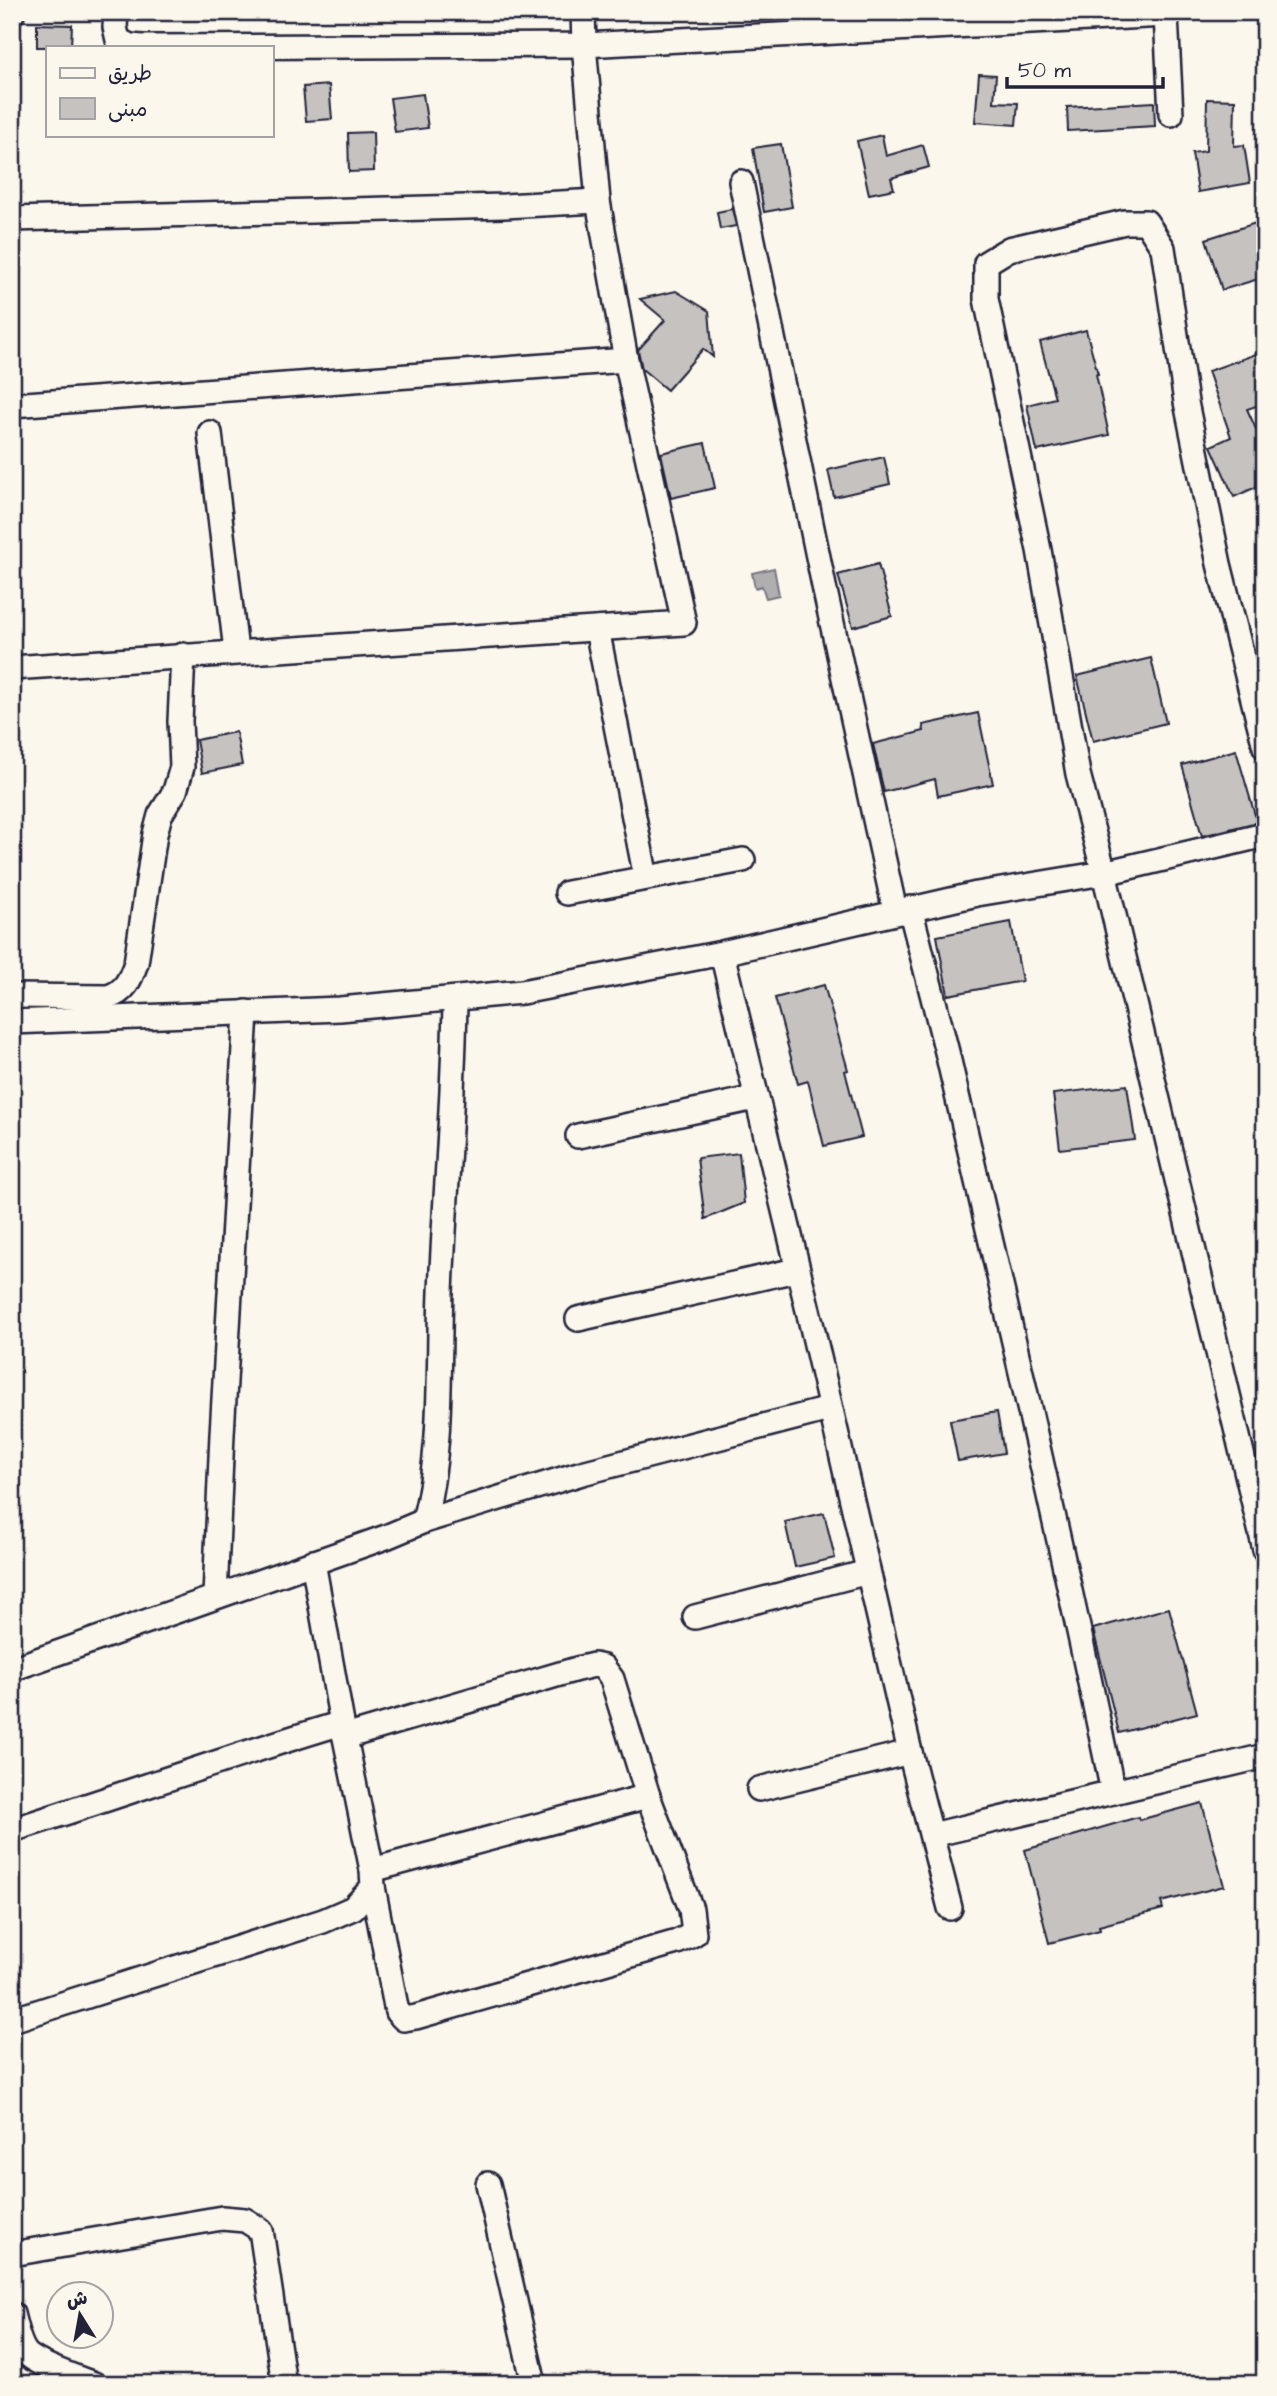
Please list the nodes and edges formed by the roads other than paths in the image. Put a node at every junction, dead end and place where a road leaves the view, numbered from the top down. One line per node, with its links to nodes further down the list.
1 (116, 12): 4 (street)
2 (583, 12): 4 (street)
3 (1166, 13): 4 (street); 5 (street)
4 (584, 45): 7 (street)
5 (1171, 114)
6 (741, 182): 22 (street)
7 (598, 201): 8 (street); 9 (street)
8 (12, 219)
9 (625, 360): 10 (street); 12 (street)
10 (12, 405)
11 (210, 433): 13 (street)
12 (597, 629): 13 (street); 20 (street)
13 (236, 651): 14 (street)
14 (183, 655): 15 (street); 24 (street)
15 (12, 668)
16 (1265, 747): 19 (street)
17 (1265, 835): 19 (street)
18 (743, 860): 20 (street)
19 (1104, 873): 22 (street); 34 (street)
20 (646, 878): 21 (street)
21 (567, 893)
22 (903, 910): 23 (street); 44 (street)
23 (722, 953): 25 (street); 28 (street)
24 (12, 996)
25 (455, 999): 26 (street); 33 (street)
26 (246, 1012): 27 (street); 37 (street)
27 (12, 1022)
28 (755, 1098): 29 (street); 30 (street)
29 (578, 1136)
30 (796, 1270): 31 (street); 32 (street)
31 (578, 1319)
32 (829, 1409): 33 (street); 36 (street)
33 (424, 1521): 35 (street)
34 (1265, 1550)
35 (313, 1562): 37 (street); 40 (street)
36 (868, 1572): 38 (street); 41 (street)
37 (215, 1597): 39 (street)
38 (695, 1617)
39 (12, 1669)
40 (343, 1730): 45 (street); 46 (street); 48 (street)
41 (910, 1752): 43 (street); 47 (street)
42 (1265, 1756): 44 (street)
43 (760, 1789)
44 (1113, 1792): 47 (street)
45 (648, 1796): 48 (street); 48 (street)
46 (12, 1830)
47 (932, 1835): 49 (street)
48 (373, 1878): 50 (street)
49 (950, 1908)
50 (12, 2020)
51 (488, 2184): 57 (street)
52 (12, 2254): 56 (street)
53 (12, 2314): 54 (street)
54 (20, 2355): 55 (street)
55 (94, 2384)
56 (284, 2384)
57 (534, 2384)

